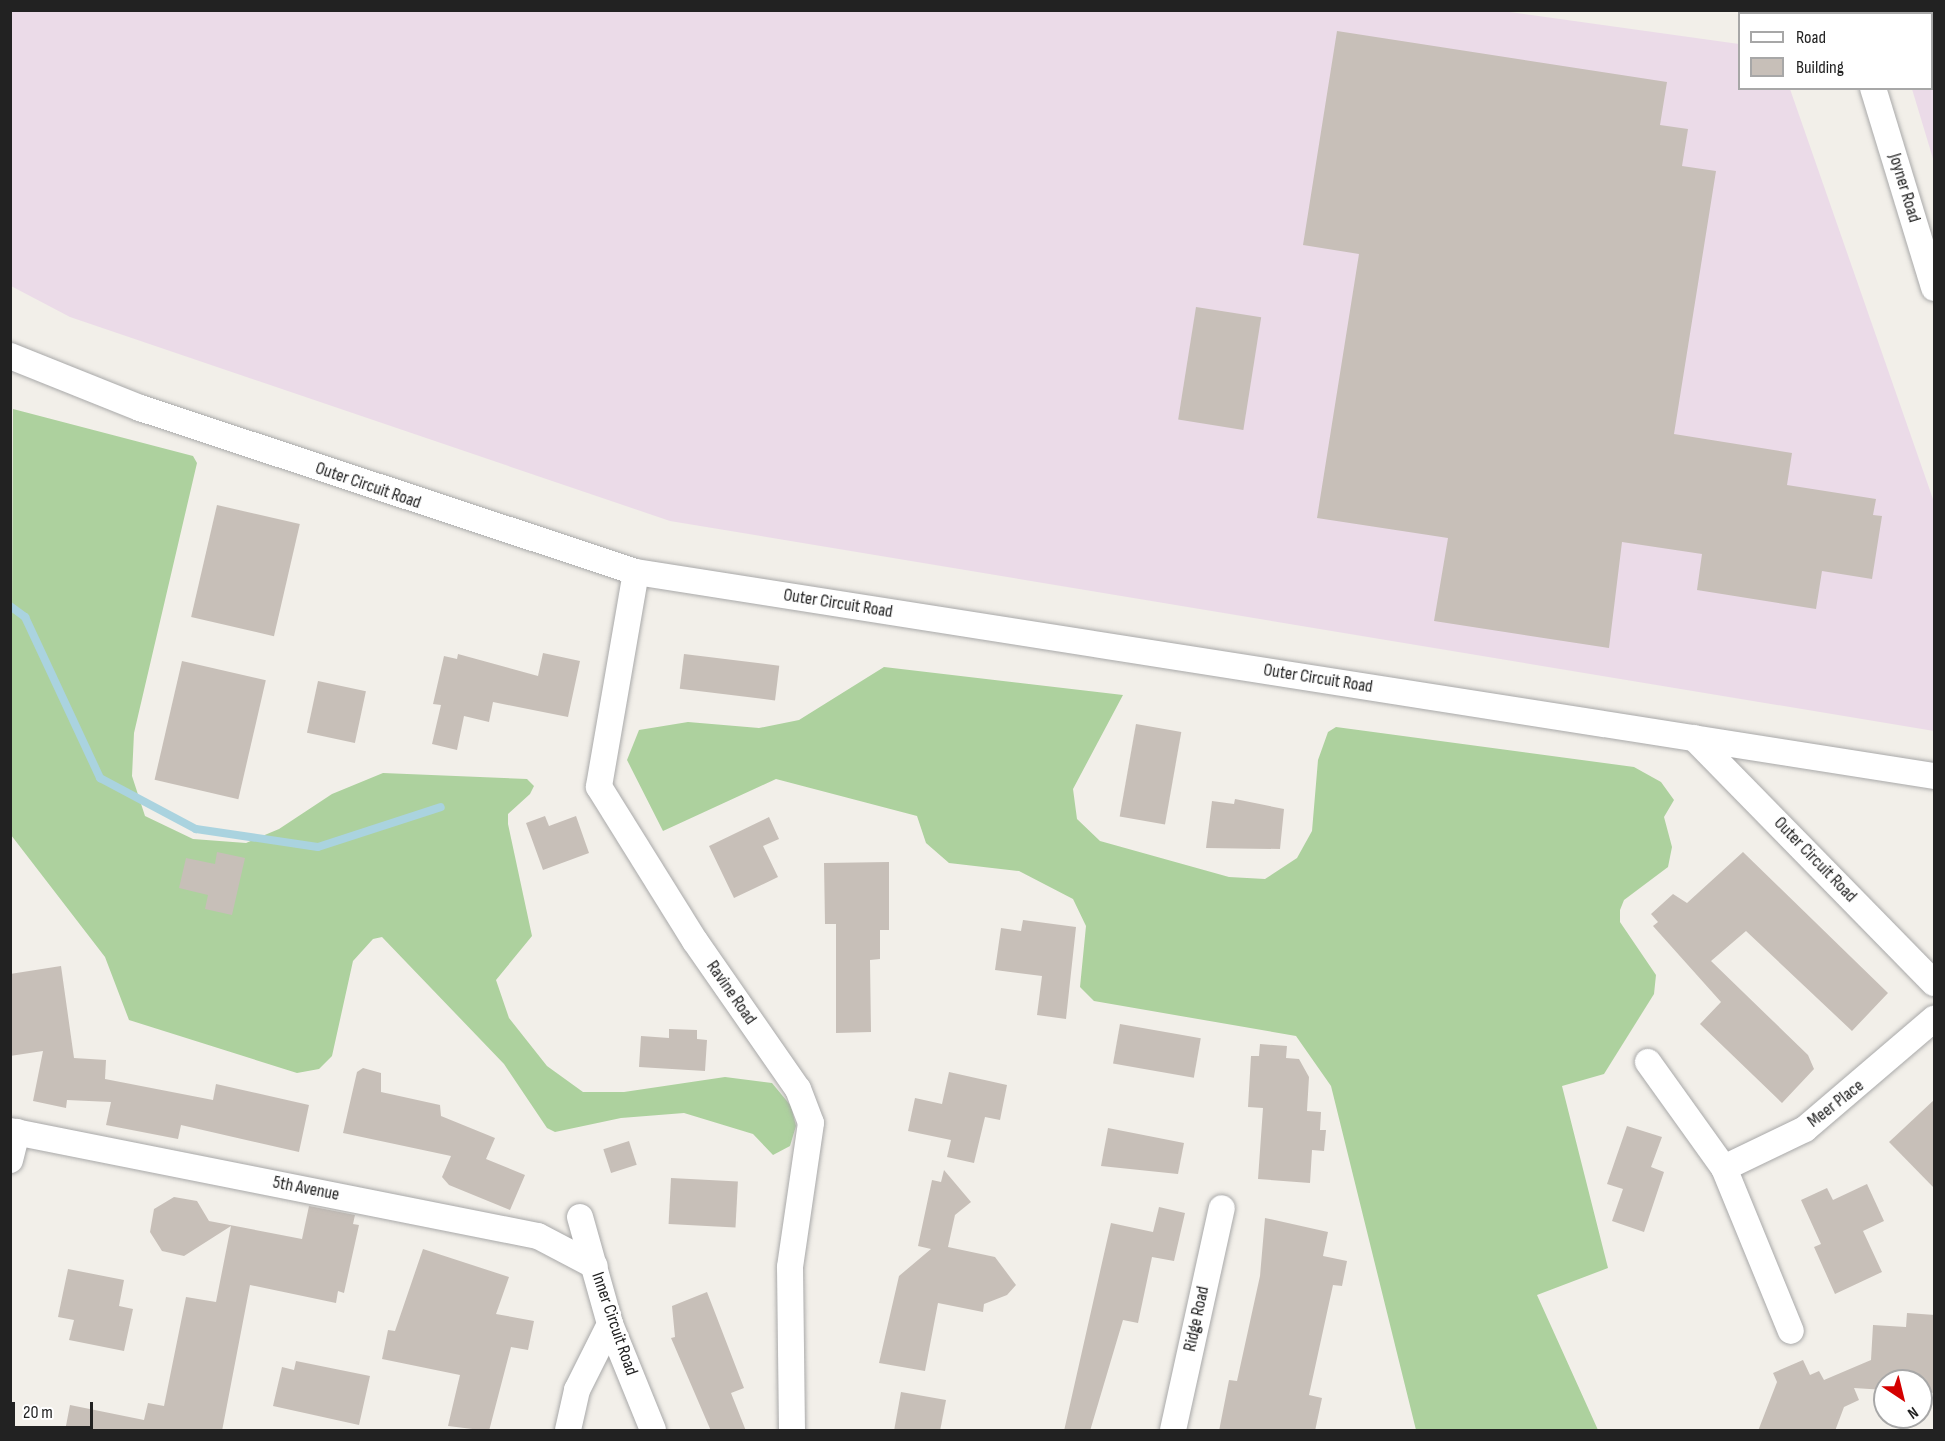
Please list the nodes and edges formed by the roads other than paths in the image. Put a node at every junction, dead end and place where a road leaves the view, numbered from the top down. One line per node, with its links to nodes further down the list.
1 (1874, 90): 2 (street, Joyner Road)
2 (1935, 288)
3 (10, 357): 4 (street, Outer Circuit Road)
4 (636, 572): 5 (street, Outer Circuit Road); 20 (street, Ravine Road)
5 (1694, 738): 6 (street, Outer Circuit Road); 7 (street, Outer Circuit Road)
6 (1935, 776)
7 (1935, 983)
8 (1935, 1019): 12 (street, Meer Place)
9 (1648, 1062): 12 (street)
10 (14, 1132): 11 (street); 15 (street, 5th Avenue)
11 (10, 1160)
12 (1724, 1168): 17 (street)
13 (1222, 1208): 21 (street, Ridge Road)
14 (580, 1217): 15 (street, Inner Circuit Road)
15 (594, 1266): 16 (street, Inner Circuit Road)
16 (610, 1324): 18 (street); 19 (street, Inner Circuit Road)
17 (1791, 1331)
18 (568, 1431)
19 (653, 1431)
20 (792, 1431)
21 (1173, 1431)

